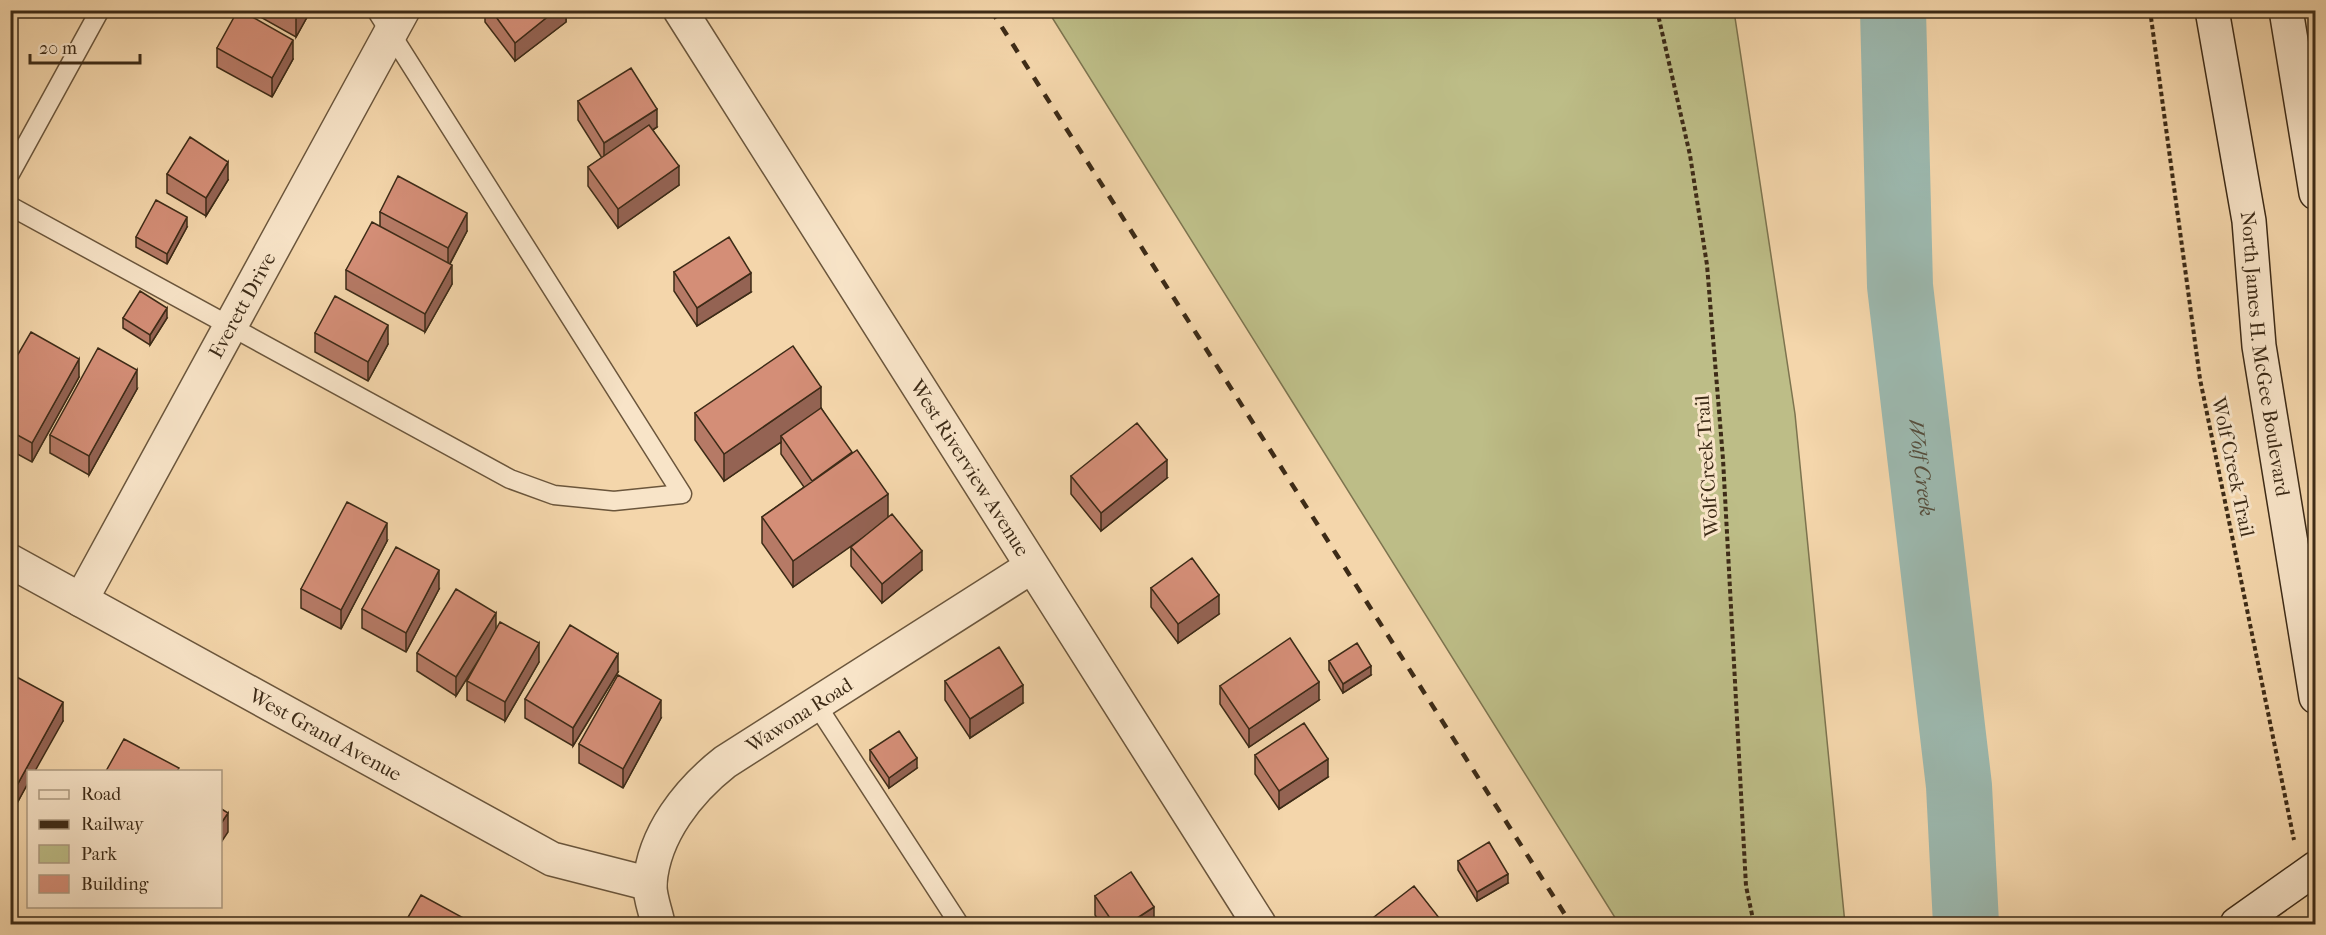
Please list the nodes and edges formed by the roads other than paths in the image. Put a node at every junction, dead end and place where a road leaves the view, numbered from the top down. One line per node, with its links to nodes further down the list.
1 (100, 10): 6 (lane)
2 (680, 10): 11 (street, West Riverview Avenue)
3 (2212, 10): 13 (street, North James H. McGee Boulevard)
4 (2286, 10): 7 (street)
5 (390, 18): 9 (street, Everett Drive); 9 (lane)
6 (10, 174)
7 (2316, 193)
8 (10, 206): 9 (lane)
9 (231, 326): 12 (street, Everett Drive)
10 (12, 567): 12 (street, West Grand Avenue)
11 (1031, 567): 14 (street, Wawona Road); 19 (street, West Riverview Avenue)
12 (81, 600): 16 (street, West Grand Avenue)
13 (2316, 697)
14 (816, 704): 16 (street, Wawona Road); 18 (lane)
15 (2309, 872): 20 (street)
16 (650, 884): 17 (street, Wawona Road)
17 (658, 924)
18 (959, 924)
19 (1259, 924)
20 (2237, 924)

